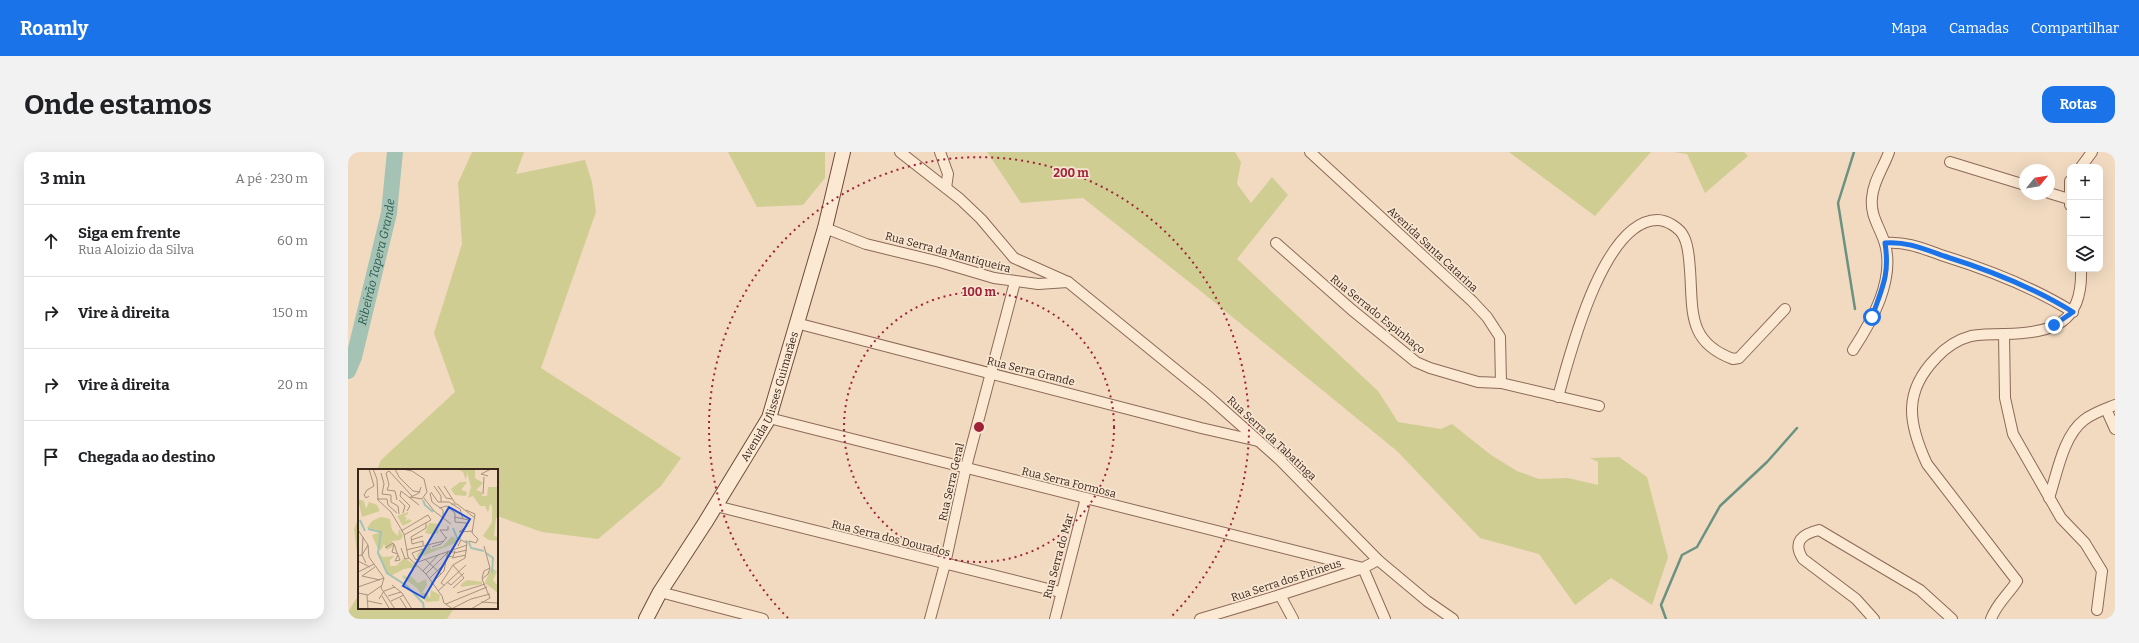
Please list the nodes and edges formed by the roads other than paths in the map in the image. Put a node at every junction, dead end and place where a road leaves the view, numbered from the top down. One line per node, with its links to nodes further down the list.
1 (843, 152): 13 (main road, Avenida Ulisses Guimarães)
2 (900, 152): 10 (street, Rua Serra da Tabatinga)
3 (940, 152): 10 (street)
4 (1310, 152): 25 (street, Avenida Santa Catarina)
5 (1889, 152): 15 (street)
6 (2092, 152): 8 (street)
7 (1950, 162): 9 (street)
8 (2082, 164)
9 (2019, 183)
10 (946, 188): 18 (street, Rua Serra da Tabatinga)
11 (2055, 196): 12 (street)
12 (2067, 201)
13 (825, 228): 17 (street, Rua Serra da Mantiqueira); 21 (main road, Avenida Ulisses Guimarães)
14 (1276, 243): 25 (street, Rua Serrado Espinhaço)
15 (1885, 243): 20 (street); 23 (street)
16 (2081, 272): 20 (street)
17 (1015, 282): 18 (street, Rua Serra da Mantiqueira); 24 (street, Rua Serra Geral)
18 (1068, 282): 31 (street, Rua Serra da Tabatinga)
19 (1785, 309): 26 (street)
20 (2073, 312): 22 (street)
21 (796, 323): 24 (street, Rua Serra Grande); 29 (main road, Avenida Ulisses Guimarães)
22 (2004, 334): 34 (street); 53 (street)
23 (1853, 350)
24 (992, 374): 31 (street, Rua Serra Grande); 32 (street, Rua Serra Geral)
25 (1501, 384): 26 (street, Rua Serrado Espinhaço)
26 (1558, 396): 27 (street, Rua Serrado Espinhaço)
27 (1598, 406)
28 (2110, 407): 30 (street); 34 (street)
29 (769, 418): 32 (street, Rua Serra Formosa); 35 (main road, Avenida Ulisses Guimarães)
30 (2115, 429)
31 (1260, 441): 36 (street, Rua Serra da Tabatinga)
32 (966, 468): 33 (street, Rua Serra Formosa); 37 (street, Rua Serra Geral)
33 (1086, 498): 38 (street, Rua Serra Formosa); 40 (street, Rua Serra do Mar)
34 (2049, 498): 42 (street)
35 (716, 506): 37 (street, Rua Serra dos Dourados); 39 (main road, Avenida Ulisses Guimarães)
36 (1378, 560): 38 (street, Rua Serra dos Pirineus); 50 (street, Rua Serra da Tabatinga)
37 (945, 564): 40 (street, Rua Serra dos Dourados); 45 (street, Rua Serra Geral)
38 (1363, 568): 41 (street, Rua Serra dos Pirineus); 49 (street)
39 (660, 592): 43 (main road, Avenida Ulisses Guimarães); 44 (street)
40 (1060, 592): 46 (street, Rua Serra do Mar)
41 (1280, 595): 47 (street, Rua Serra dos Pirineus); 48 (street)
42 (2096, 610)
43 (646, 619)
44 (763, 619)
45 (930, 619)
46 (1055, 619)
47 (1200, 619)
48 (1293, 619)
49 (1385, 619)
50 (1453, 619)
51 (1874, 619): 52 (street)
52 (1952, 619)
53 (1991, 619)

